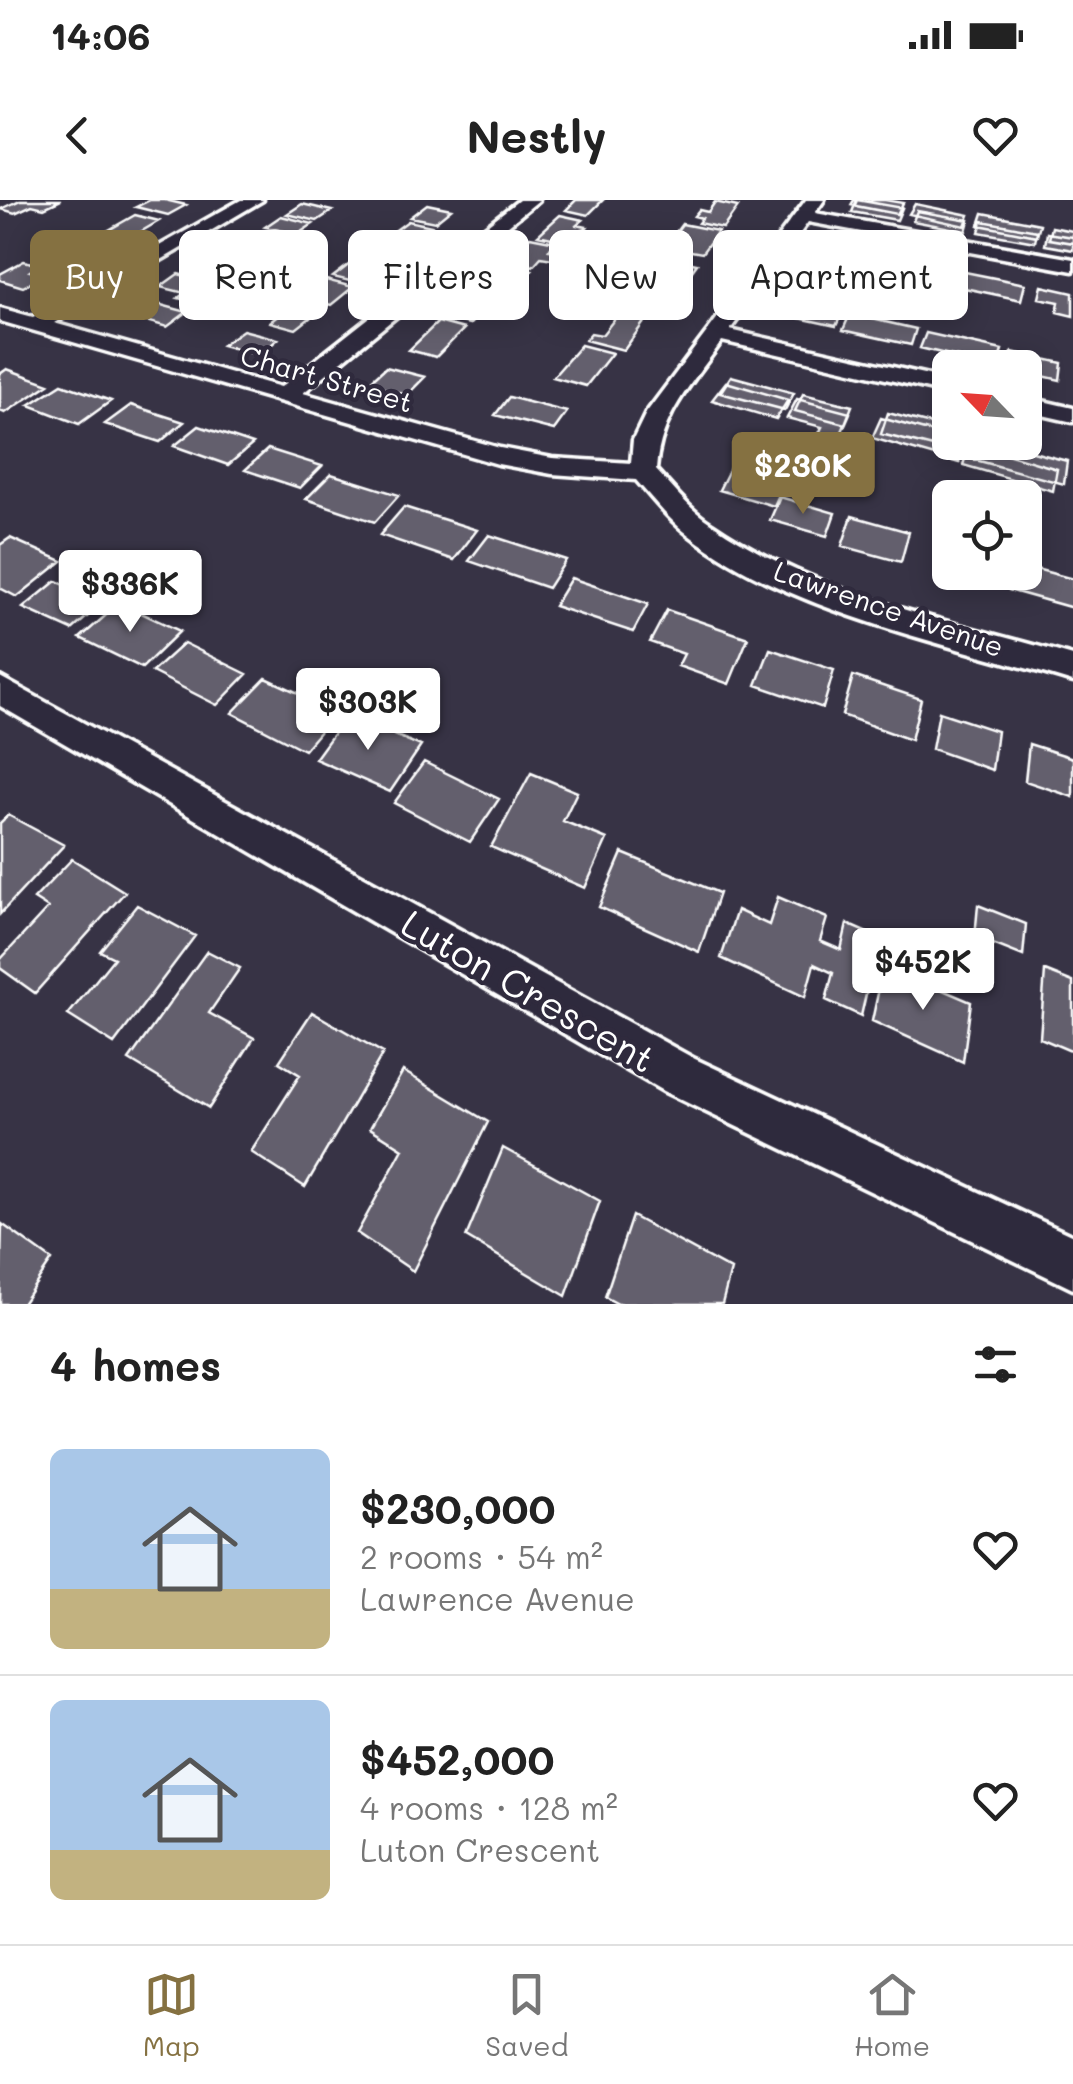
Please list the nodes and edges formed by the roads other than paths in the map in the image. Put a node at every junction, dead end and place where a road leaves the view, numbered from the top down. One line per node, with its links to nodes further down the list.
1 (254, 200): 6 (street)
2 (530, 200): 9 (street)
3 (809, 208): 4 (street); 7 (street)
4 (1073, 265)
5 (0, 314): 6 (street, Chart Street)
6 (36, 324): 9 (street, Chart Street)
7 (714, 334): 8 (street); 12 (street)
8 (932, 383)
9 (282, 396): 12 (street, Chart Street)
10 (1042, 408): 11 (street)
11 (1073, 415)
12 (643, 472): 13 (street, Lawrence Avenue)
13 (1073, 669)
14 (0, 690): 15 (street, Luton Crescent)
15 (1073, 1263)

